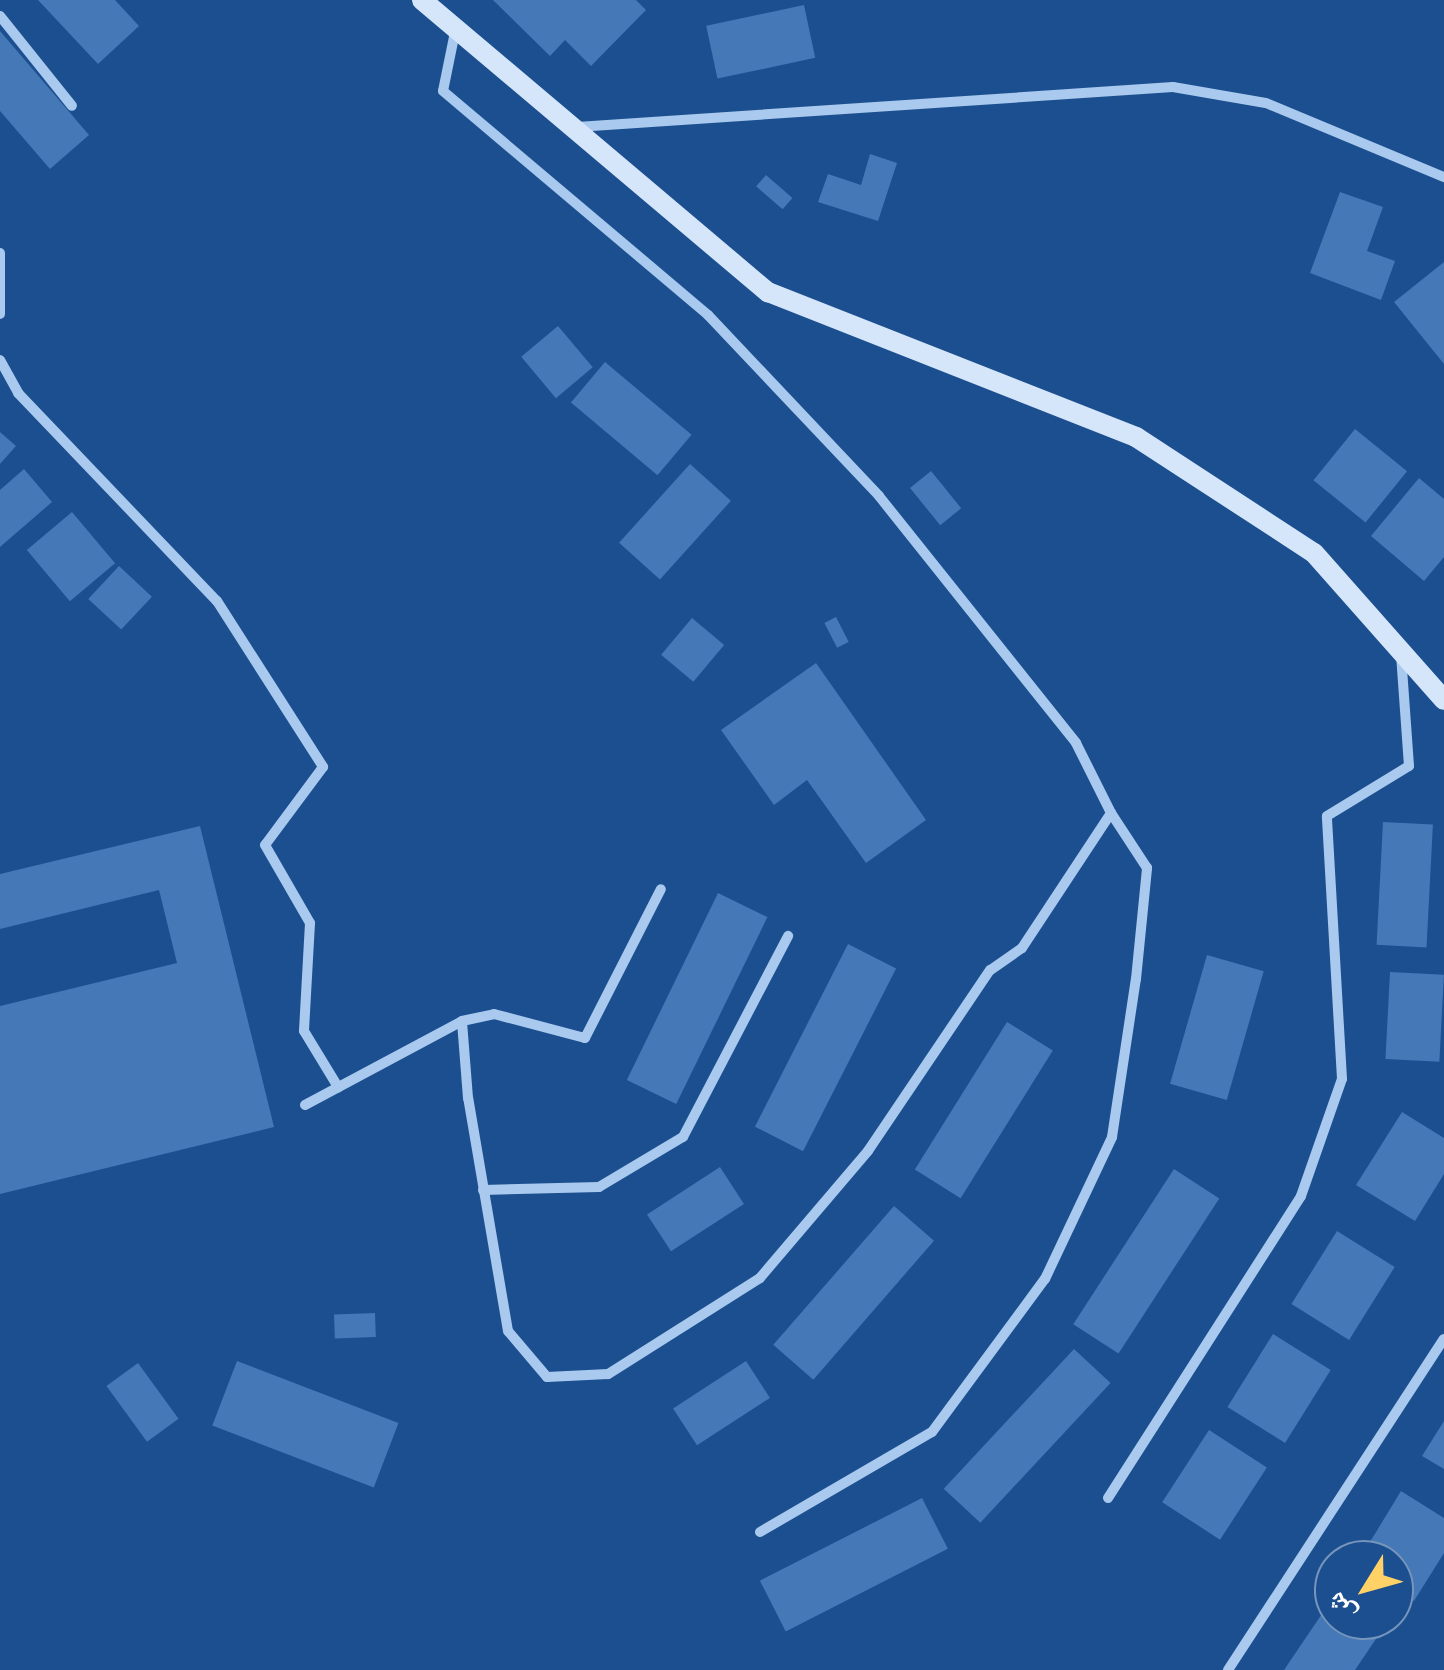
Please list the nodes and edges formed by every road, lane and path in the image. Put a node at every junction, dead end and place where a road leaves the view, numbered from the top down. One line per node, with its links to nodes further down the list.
1 (422, 0): 3 (street)
2 (0, 16): 4 (street)
3 (456, 32): 5 (street); 12 (street)
4 (72, 106)
5 (571, 127): 6 (street); 10 (street)
6 (1444, 178)
7 (0, 253): 8 (street)
8 (0, 314)
9 (0, 360): 16 (street)
10 (1401, 643): 11 (street); 20 (street)
11 (1444, 700)
12 (1111, 813): 18 (street); 21 (street)
13 (661, 888): 15 (street)
14 (788, 936): 18 (street)
15 (462, 1021): 16 (street); 18 (street)
16 (338, 1087): 17 (street)
17 (305, 1105)
18 (483, 1190)
19 (1444, 1338): 22 (street)
20 (1108, 1498)
21 (760, 1532)
22 (1228, 1670)

